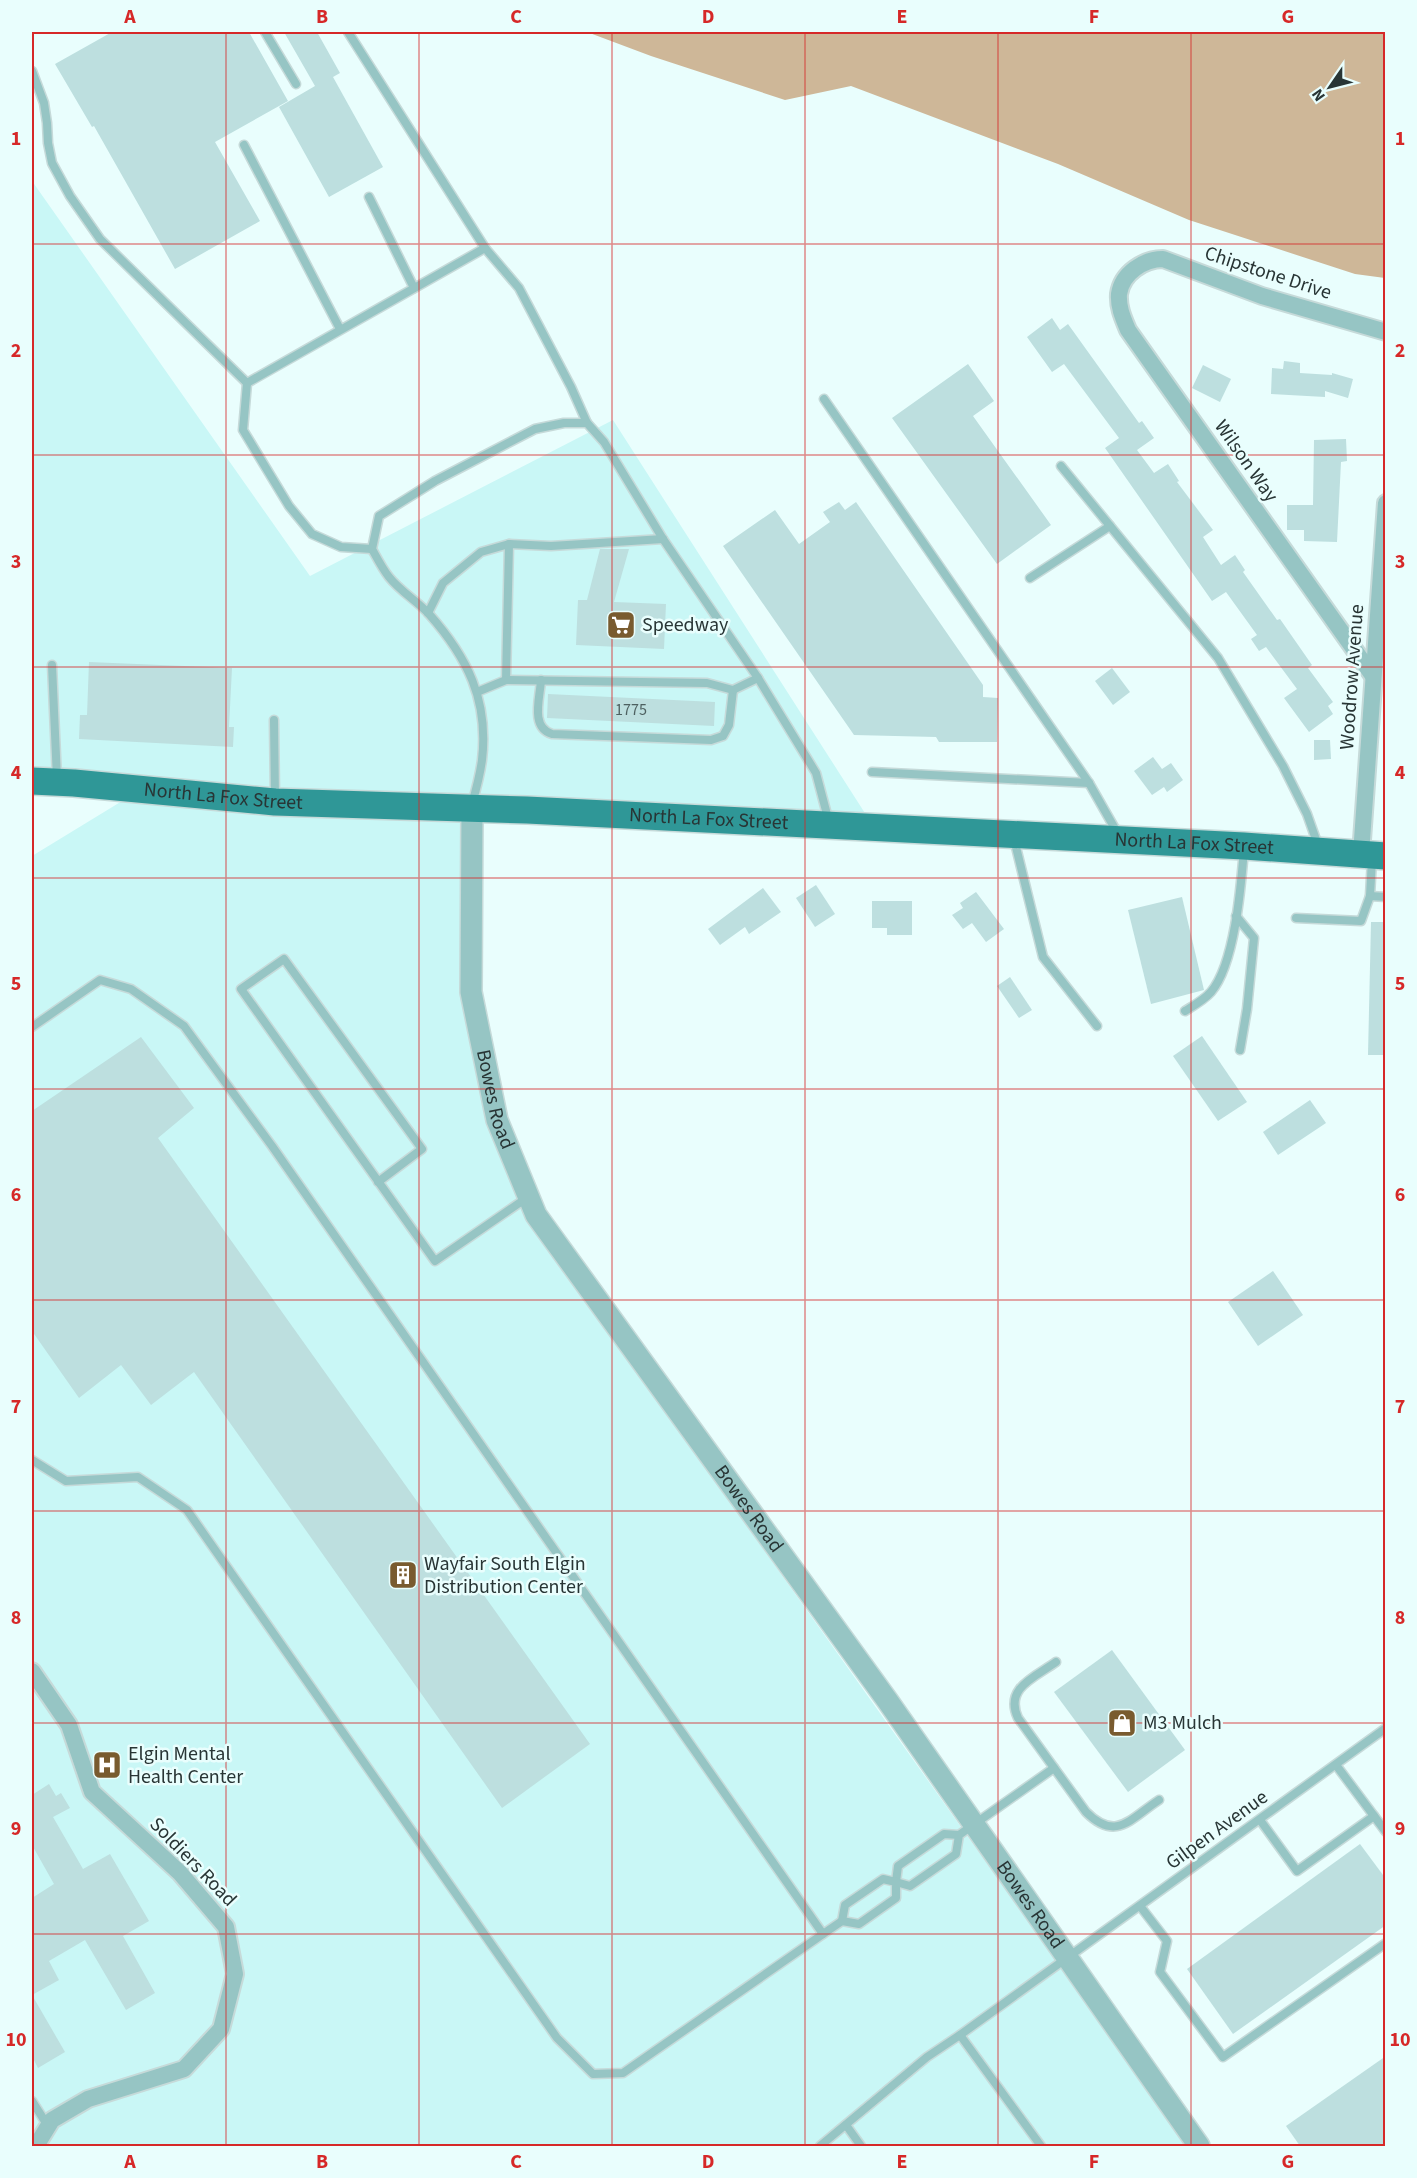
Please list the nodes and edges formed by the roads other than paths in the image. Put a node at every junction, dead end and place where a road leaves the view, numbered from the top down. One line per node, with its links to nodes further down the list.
1 (266, 32): 4 (lane)
2 (348, 32): 7 (lane)
3 (32, 71): 12 (lane)
4 (296, 84)
5 (244, 145): 10 (lane)
6 (369, 197): 9 (lane)
7 (485, 248): 9 (lane); 14 (lane)
8 (1138, 266): 11 (street, Chipstone Drive); 24 (street, Wilson Way)
9 (414, 288): 10 (lane)
10 (340, 329): 12 (lane)
11 (1386, 332)
12 (247, 383): 20 (lane)
13 (824, 399): 33 (lane)
14 (587, 423): 18 (lane); 20 (lane)
15 (1061, 466): 17 (lane)
16 (1386, 503): 24 (street, Woodrow Avenue)
17 (1110, 526): 21 (lane); 40 (lane)
18 (663, 539): 19 (lane); 25 (lane)
19 (508, 544): 22 (lane); 26 (lane)
20 (372, 549): 22 (lane)
21 (1030, 578)
22 (428, 613): 29 (lane)
23 (52, 665): 32 (lane)
24 (1373, 676): 41 (street, Woodrow Avenue)
25 (758, 678): 28 (lane); 36 (lane)
26 (506, 680): 27 (lane); 29 (lane)
27 (541, 680): 28 (lane); 28 (lane)
28 (733, 690)
29 (477, 692): 35 (lane)
30 (274, 720): 34 (lane)
31 (872, 772): 33 (lane)
32 (44, 781): 34 (main road, North La Fox Street)
33 (1089, 783): 38 (lane)
34 (275, 802): 35 (main road, North La Fox Street)
35 (472, 808): 36 (main road, North La Fox Street); 51 (street, Bowes Road)
36 (829, 825): 37 (main road, North La Fox Street)
37 (1013, 836): 38 (main road, North La Fox Street); 47 (lane)
38 (1121, 839): 39 (main road, North La Fox Street)
39 (1244, 846): 40 (main road, North La Fox Street); 44 (lane)
40 (1320, 851): 41 (main road, North La Fox Street)
41 (1373, 855): 42 (lane)
42 (1370, 896): 43 (lane); 45 (lane)
43 (1386, 897)
44 (1236, 916): 46 (lane); 49 (lane)
45 (1296, 918)
46 (1185, 1011)
47 (1096, 1026)
48 (32, 1027): 66 (lane)
49 (1240, 1050)
50 (378, 1182): 50 (lane); 51 (lane)
51 (528, 1197): 61 (street, Bowes Road)
52 (32, 1460): 66 (lane)
53 (1056, 1662): 57 (lane)
54 (32, 1671): 72 (street, Soldiers Road)
55 (1386, 1728): 56 (lane, Gilpen Avenue)
56 (1336, 1765): 59 (lane); 60 (lane, Gilpen Avenue)
57 (1054, 1768): 58 (lane); 61 (lane)
58 (1159, 1800)
59 (1374, 1816): 60 (lane); 62 (lane)
60 (1260, 1820): 64 (lane, Gilpen Avenue)
61 (967, 1830): 63 (lane); 63 (lane); 68 (street, Bowes Road)
62 (1386, 1832)
63 (896, 1882): 65 (lane); 65 (lane)
64 (1140, 1906): 67 (lane); 68 (lane, Gilpen Avenue)
65 (842, 1921): 66 (lane)
66 (824, 1934)
67 (1386, 1943)
68 (1067, 1958): 69 (lane, Gilpen Avenue); 77 (street, Bowes Road)
69 (960, 2035): 71 (lane, Gilpen Avenue); 76 (lane)
70 (32, 2101): 72 (lane)
71 (846, 2125): 74 (lane, Gilpen Avenue); 75 (lane)
72 (49, 2127): 73 (street, Soldiers Road)
73 (36, 2146)
74 (820, 2146)
75 (861, 2146)
76 (1041, 2146)
77 (1199, 2146)

